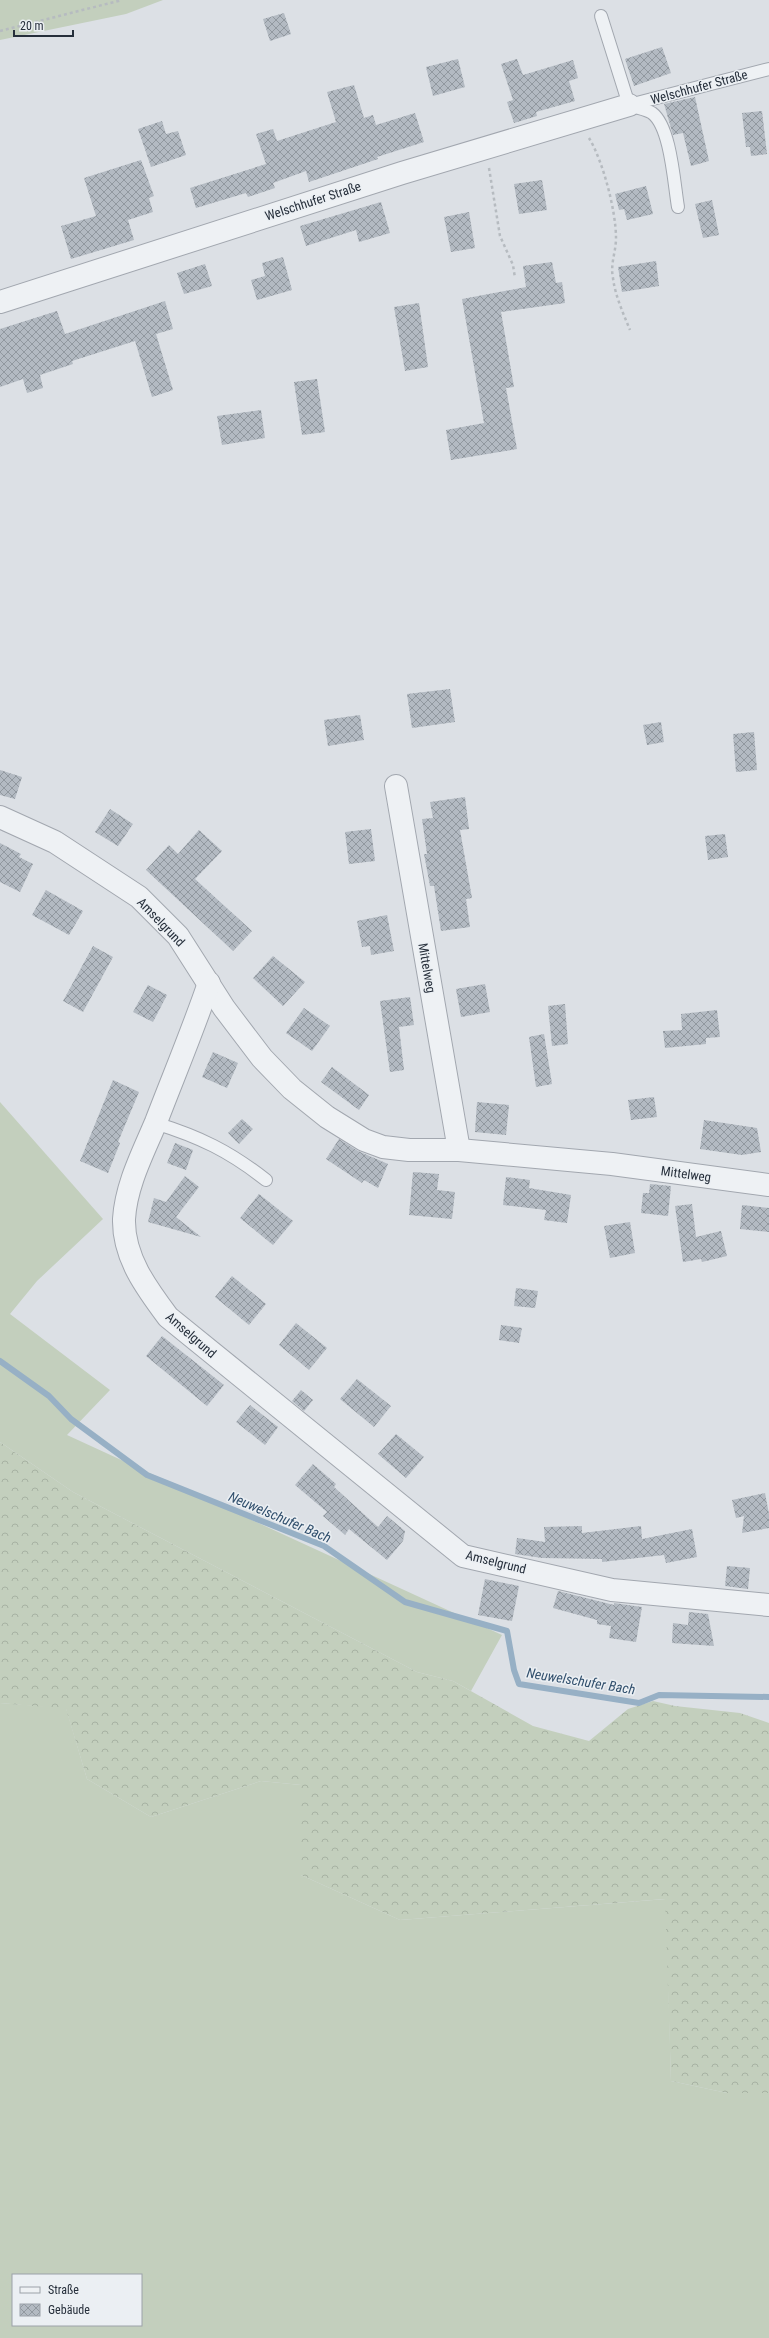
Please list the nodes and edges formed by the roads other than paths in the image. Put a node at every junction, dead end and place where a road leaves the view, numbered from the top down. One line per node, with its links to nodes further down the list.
1 (601, 16): 3 (lane)
2 (769, 69): 3 (lane, Welschhufer Straße)
3 (629, 106): 4 (lane); 5 (street, Welschhufer Straße)
4 (678, 207)
5 (0, 302)
6 (396, 786): 10 (street, Mittelweg)
7 (0, 817): 8 (street, Amselgrund)
8 (209, 983): 9 (street, Amselgrund); 10 (street, Mittelweg)
9 (155, 1123): 11 (lane); 13 (street, Amselgrund)
10 (459, 1150): 12 (street, Mittelweg)
11 (266, 1180)
12 (769, 1185)
13 (769, 1605)

